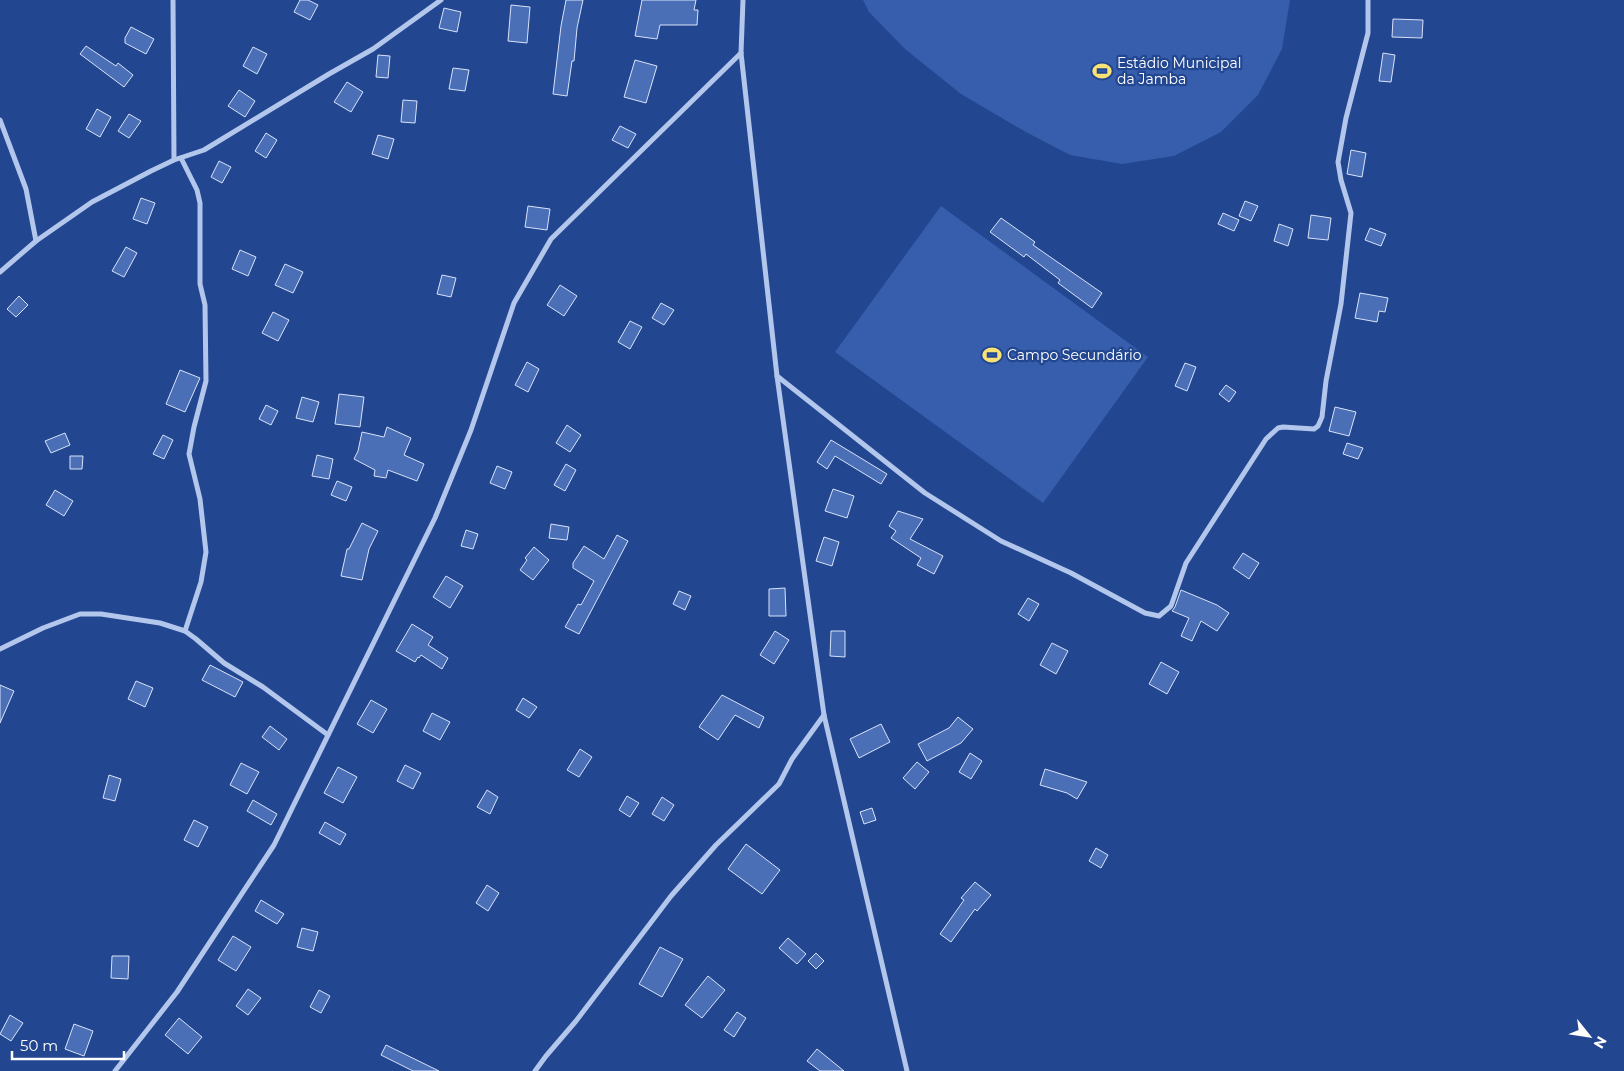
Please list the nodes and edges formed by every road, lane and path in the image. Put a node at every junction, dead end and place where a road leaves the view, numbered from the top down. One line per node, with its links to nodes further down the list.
1 (173, 0): 8 (street)
2 (441, 0): 7 (street)
3 (743, 0): 5 (street)
4 (1368, 0): 11 (street)
5 (741, 53): 11 (street); 15 (street)
6 (0, 120): 9 (street)
7 (181, 158): 8 (street); 12 (street)
8 (174, 160): 9 (street)
9 (36, 241): 10 (street)
10 (0, 272)
11 (777, 376): 14 (street)
12 (185, 632): 13 (street); 15 (street)
13 (0, 649)
14 (824, 715): 17 (street); 18 (street)
15 (328, 735): 16 (street)
16 (116, 1071)
17 (535, 1071)
18 (907, 1071)

